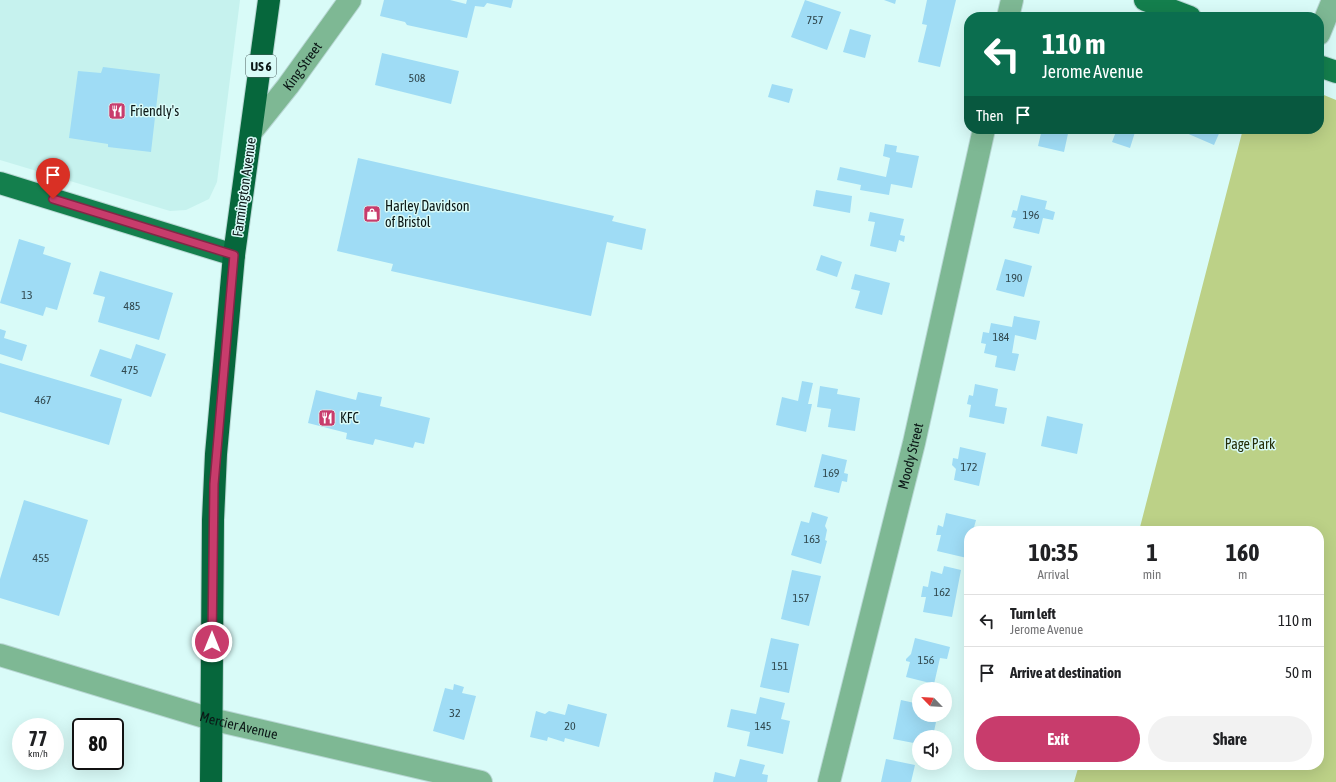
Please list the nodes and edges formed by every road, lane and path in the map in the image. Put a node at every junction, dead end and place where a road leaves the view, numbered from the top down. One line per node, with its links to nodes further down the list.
1 (270, 0): 11 (highway, Farmington Avenue / US 6)
2 (350, 0): 11 (street, King Street)
3 (1012, 0): 6 (street)
4 (1145, 0): 7 (main road)
5 (1333, 0): 8 (street)
6 (1009, 12)
7 (1177, 12)
8 (1324, 22)
9 (1324, 68): 10 (main road)
10 (1336, 72)
11 (252, 131): 14 (highway, Farmington Avenue / US 6)
12 (983, 134): 19 (street, Moody Street)
13 (0, 183): 14 (main road)
14 (234, 255): 16 (highway, Farmington Avenue / US 6)
15 (0, 655): 16 (street, Mercier Avenue)
16 (211, 718): 17 (highway, Farmington Avenue / US 6); 18 (street, Mercier Avenue)
17 (211, 782)
18 (481, 782)
19 (830, 782)

